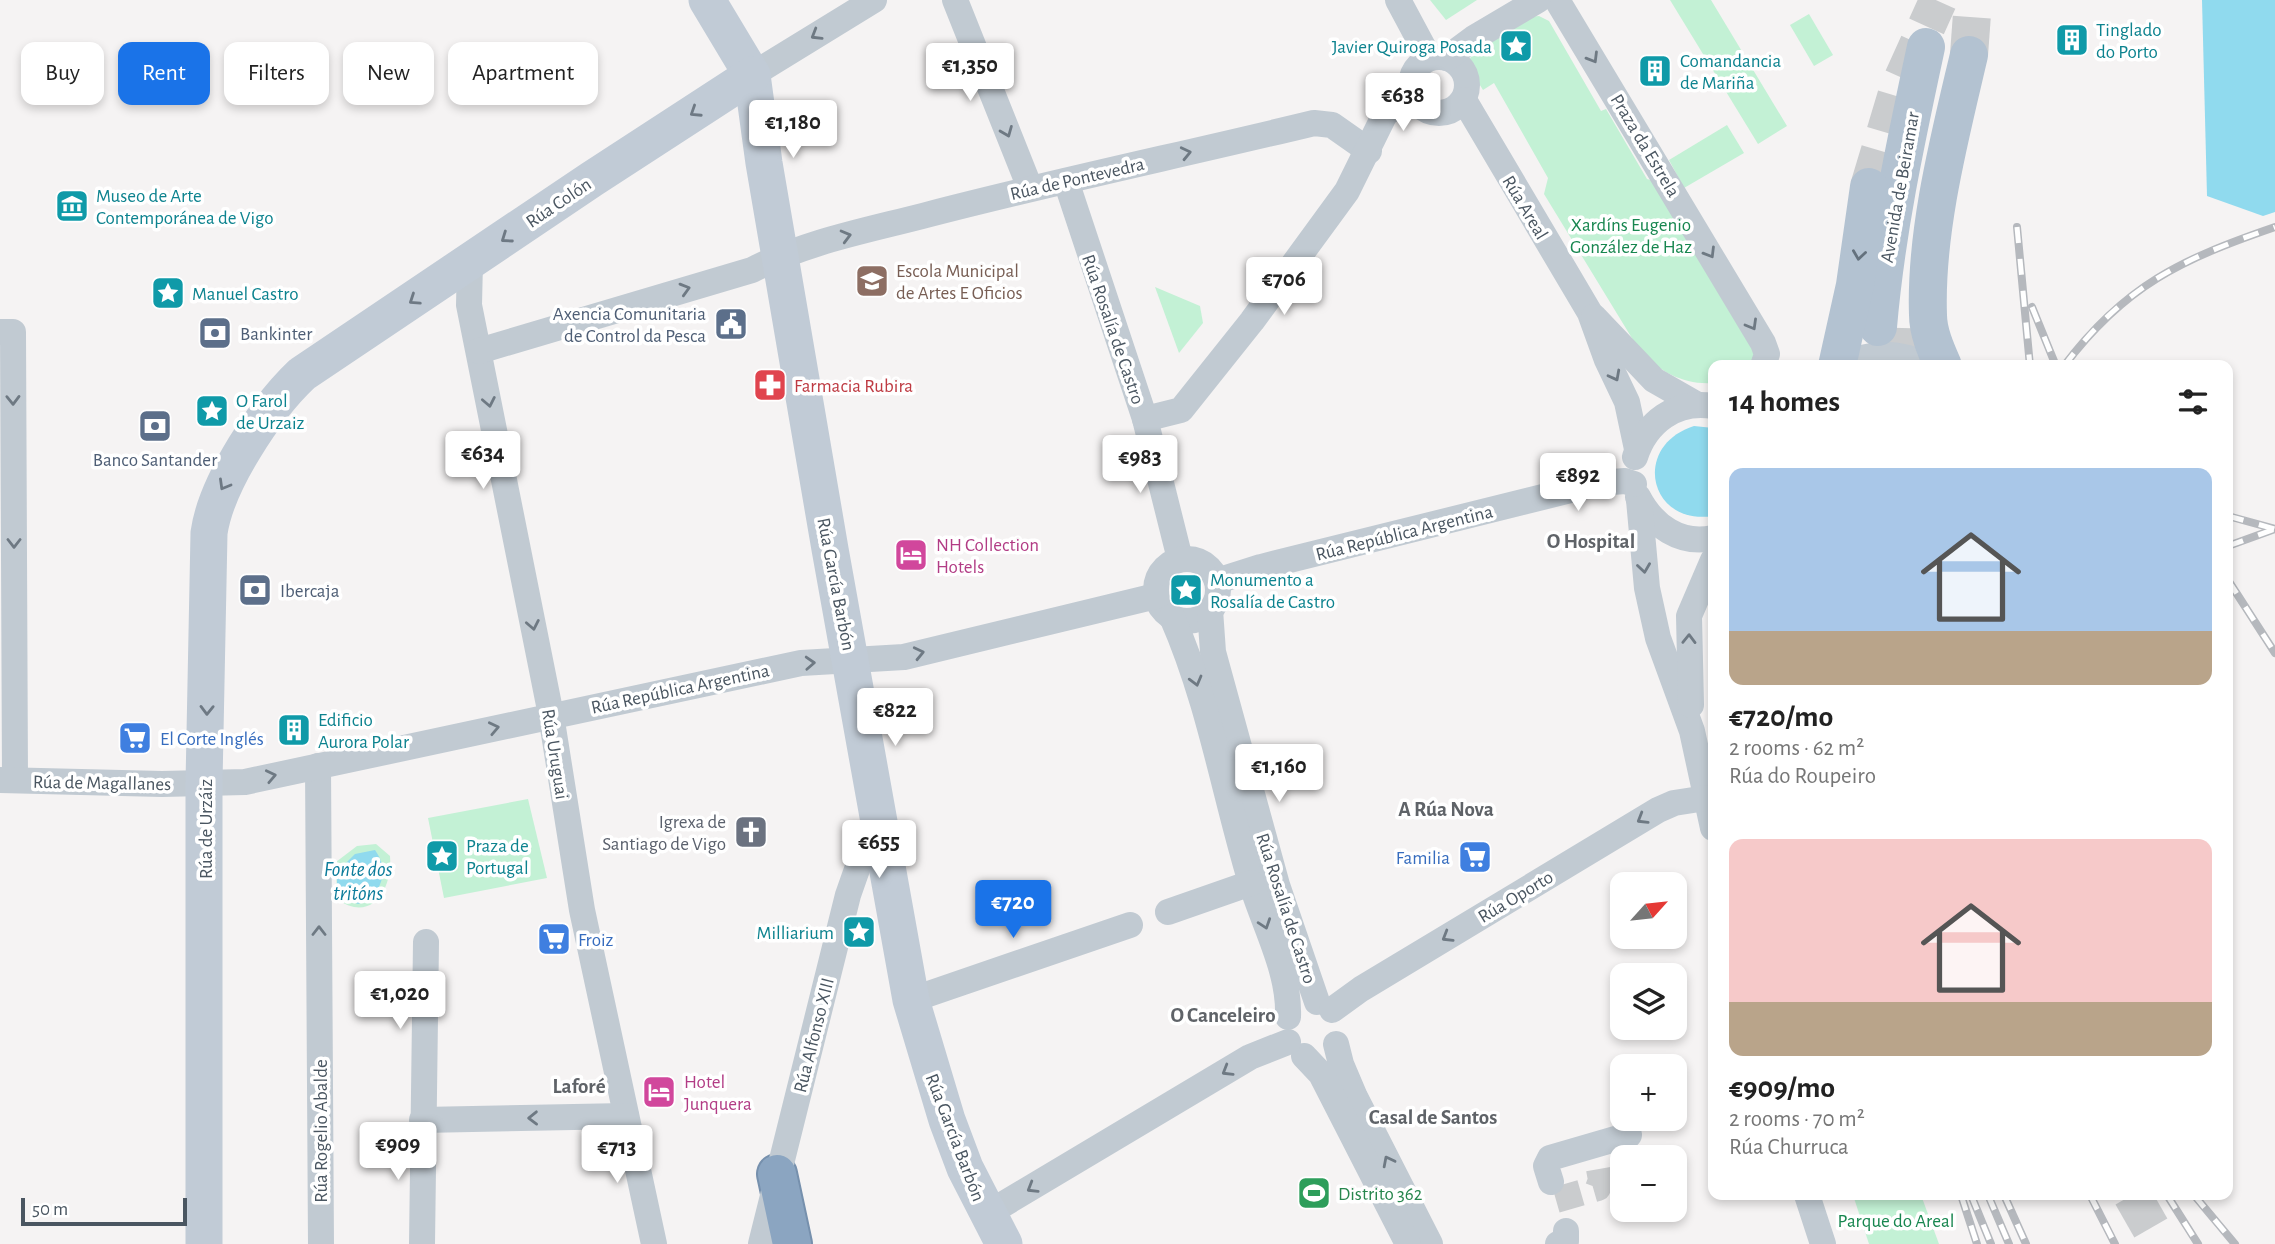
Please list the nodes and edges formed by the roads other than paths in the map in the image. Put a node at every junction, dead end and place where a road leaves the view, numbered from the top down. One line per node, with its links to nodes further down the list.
1 (707, 0): 8 (main road)
2 (874, 0): 8 (street, Rúa Colón, one-way to 8)
3 (955, 0): 14 (street, one-way to 14)
4 (1398, 0): 7 (street)
5 (1538, 0): 7 (street)
6 (1557, 0): 21 (street, Praza da Estrela, one-way to 21)
7 (1438, 58): 9 (street); 10 (street)
8 (752, 75): 15 (main road, Rúa García Barbón); 16 (main road, Rúa Colón, one-way to 16)
9 (1412, 94): 10 (street); 11 (street)
10 (1464, 100): 17 (street, Rúa Areal)
11 (1369, 151): 12 (street, Rúa de Pontevedra, one-way to 11); 27 (street)
12 (1066, 181): 14 (street, Rúa de Pontevedra); 27 (street, Rúa Rosalía de Castro)
13 (1869, 187): 22 (main road, one-way to 22)
14 (1030, 188): 15 (street, Rúa de Pontevedra, one-way to 14)
15 (780, 254): 20 (street, Rúa de Pontevedra, one-way to 15); 39 (main road, Rúa García Barbón)
16 (470, 262): 20 (street, Rúa Uruguai); 28 (main road, Rúa Colón, one-way to 28)
17 (1590, 313): 26 (street, Rúa Areal); 29 (street, Rúa Areal, one-way to 29)
18 (1890, 326): 25 (main road, Avenida de Beiramar)
19 (6, 332): 30 (street, one-way to 30)
20 (479, 351): 40 (street, Rúa Uruguai, one-way to 40)
21 (1765, 360)
22 (1840, 360)
23 (1852, 360): 24 (street)
24 (1916, 360)
25 (1940, 360)
26 (1706, 403): 29 (street)
27 (1145, 419): 33 (street, Rúa Rosalía de Castro)
28 (259, 426): 44 (main road, Rúa de Urzáiz, one-way to 44)
29 (1637, 449): 31 (street)
30 (7, 475): 43 (street, one-way to 43)
31 (1636, 492): 32 (street); 35 (street, Rúa República Argentina); 41 (street, one-way to 41)
32 (1708, 538)
33 (1180, 559): 35 (street); 36 (street)
34 (1708, 572): 41 (street, one-way to 34)
35 (1217, 581): 37 (street)
36 (1156, 596): 38 (street); 39 (street, Rúa República Argentina, one-way to 36)
37 (1210, 610): 38 (street); 55 (street, Rúa Rosalía de Castro)
38 (1172, 617): 48 (street, Rúa Rosalía de Castro, one-way to 48)
39 (852, 661): 40 (street, Rúa República Argentina, one-way to 39); 47 (main road, Rúa García Barbón)
40 (551, 715): 42 (street, Rúa República Argentina, one-way to 40); 58 (street, Rúa Uruguai)
41 (1692, 732): 45 (street)
42 (318, 766): 44 (street, Rúa República Argentina, one-way to 42); 66 (street, Rúa Rogelio Abalde, one-way to 42)
43 (7, 780): 44 (street, Rúa de Magallanes)
44 (204, 783): 65 (main road, Rúa de Urzáiz)
45 (1706, 798): 46 (street); 55 (street, Rúa Oporto, one-way to 55)
46 (1708, 807)
47 (882, 844): 49 (street, Rúa Alfonso XIII); 50 (main road, Rúa García Barbón)
48 (1251, 883): 51 (street); 56 (street, Rúa Rosalía de Castro, one-way to 56)
49 (848, 895): 50 (street); 61 (street, Rúa Alfonso XIII)
50 (895, 908): 54 (main road, Rúa García Barbón)
51 (1168, 912)
52 (1130, 925): 54 (street)
53 (426, 942): 59 (street)
54 (911, 1000): 64 (main road, Rúa García Barbón)
55 (1324, 1006): 56 (street); 57 (street)
56 (1294, 1038): 57 (street); 64 (street, one-way to 64); 71 (street)
57 (1336, 1044): 72 (street, one-way to 57)
58 (626, 1116): 59 (street, one-way to 59); 68 (street, Rúa Uruguai)
59 (422, 1120): 67 (street)
60 (1629, 1135): 62 (street)
61 (778, 1174): 69 (street, Rúa Alfonso XIII); 70 (highway)
62 (1551, 1182)
63 (1809, 1200): 73 (street)
64 (995, 1229)
65 (204, 1244)
66 (321, 1244)
67 (422, 1244)
68 (654, 1244)
69 (761, 1244)
70 (792, 1244)
71 (1408, 1244)
72 (1430, 1244)
73 (1823, 1244)

